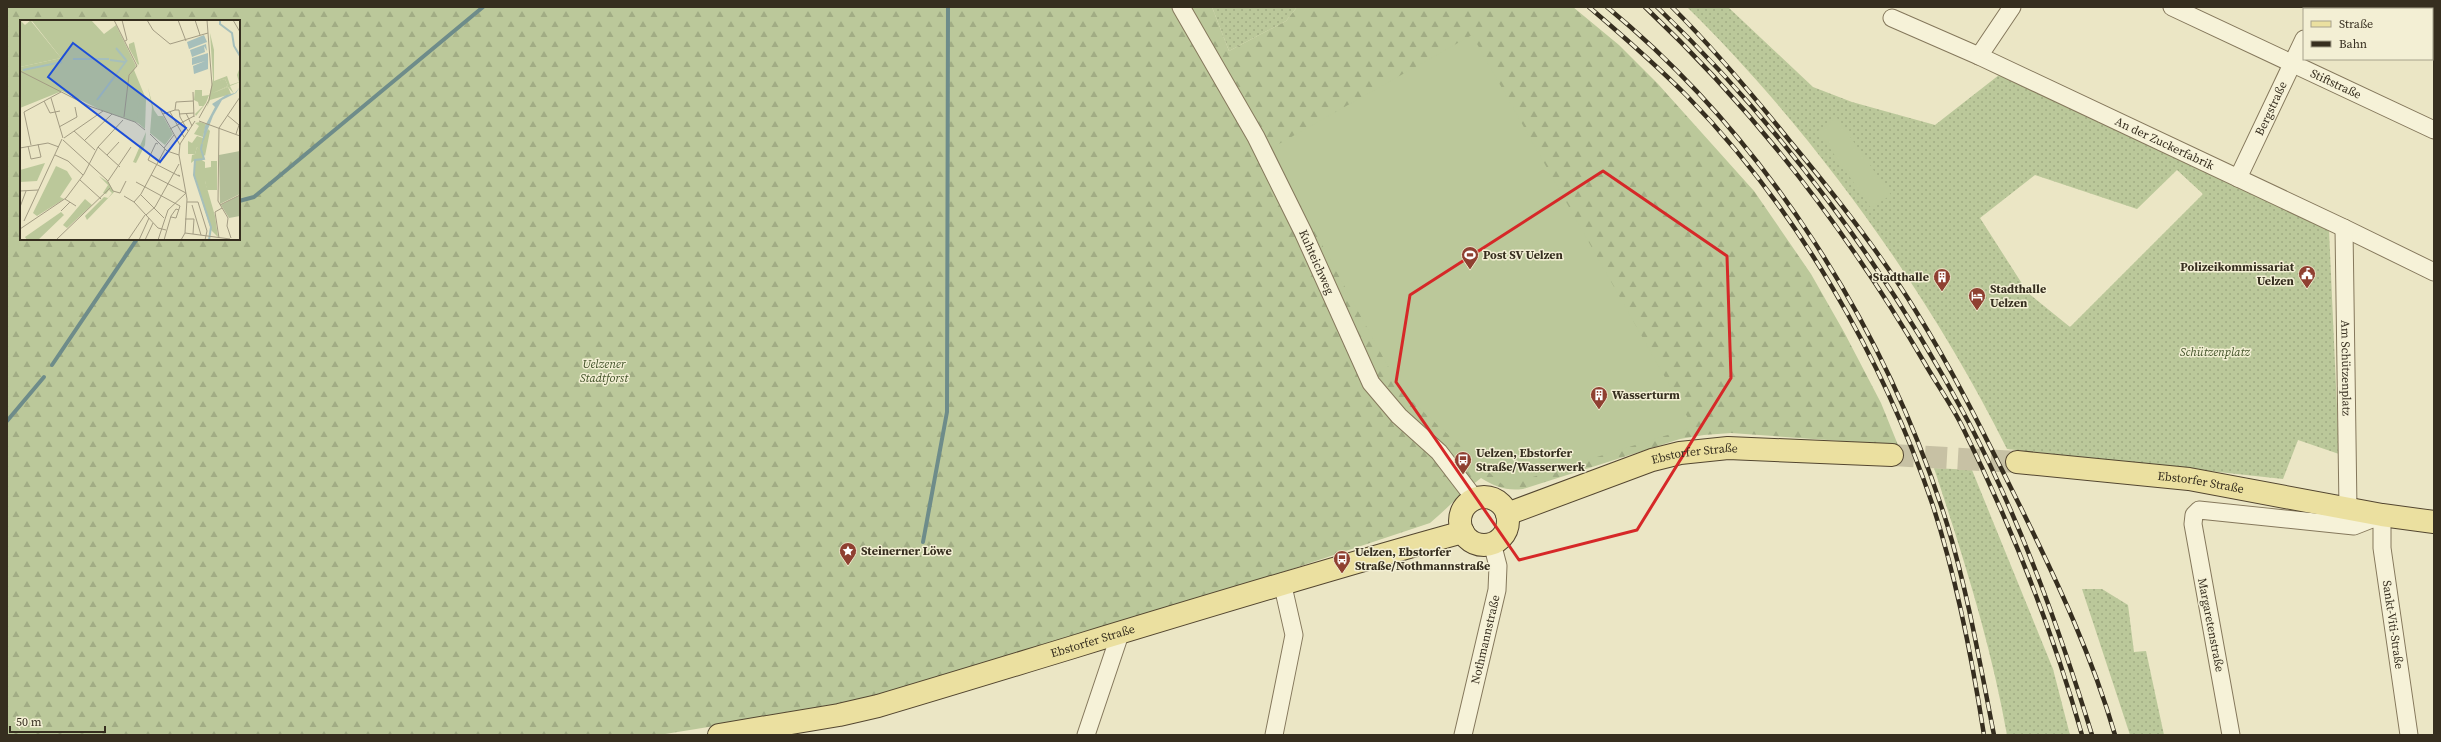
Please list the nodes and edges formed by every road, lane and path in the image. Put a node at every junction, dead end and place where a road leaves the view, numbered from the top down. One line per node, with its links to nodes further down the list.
1 (1180, 7): 14 (street, Kuhteichweg)
2 (2012, 7): 6 (street)
3 (2172, 7): 7 (street, Stiftstraße)
4 (1892, 18): 6 (street, An der Zuckerfabrik)
5 (2303, 41): 7 (street, Bergstraße)
6 (1979, 56): 9 (street, An der Zuckerfabrik)
7 (2293, 63): 8 (street, Stiftstraße); 9 (street, Bergstraße)
8 (2434, 130)
9 (2238, 178): 10 (street, An der Zuckerfabrik)
10 (2344, 228): 11 (street, An der Zuckerfabrik); 15 (street, Am Schützenplatz)
11 (2434, 272)
12 (1892, 455): 16 (main road, Ebstorfer Straße)
13 (2017, 462): 15 (main road, Ebstorfer Straße)
14 (1475, 499): 16 (main road); 20 (main road)
15 (2348, 509): 18 (main road, Ebstorfer Straße)
16 (1507, 514): 21 (main road)
17 (2194, 515): 18 (street, Ebstorfer Straße); 28 (street, Margaretenstraße)
18 (2382, 515): 19 (main road, Ebstorfer Straße); 29 (street, Sankt-Viti-Straße)
19 (2434, 522)
20 (1463, 532): 21 (main road); 22 (main road, Ebstorfer Straße)
21 (1492, 543): 27 (street, Nothmannstraße)
22 (1282, 582): 23 (main road, Ebstorfer Straße); 26 (street)
23 (1120, 634): 24 (main road, Ebstorfer Straße); 25 (street)
24 (719, 735)
25 (1086, 735)
26 (1274, 735)
27 (1463, 735)
28 (2231, 735)
29 (2409, 735)

